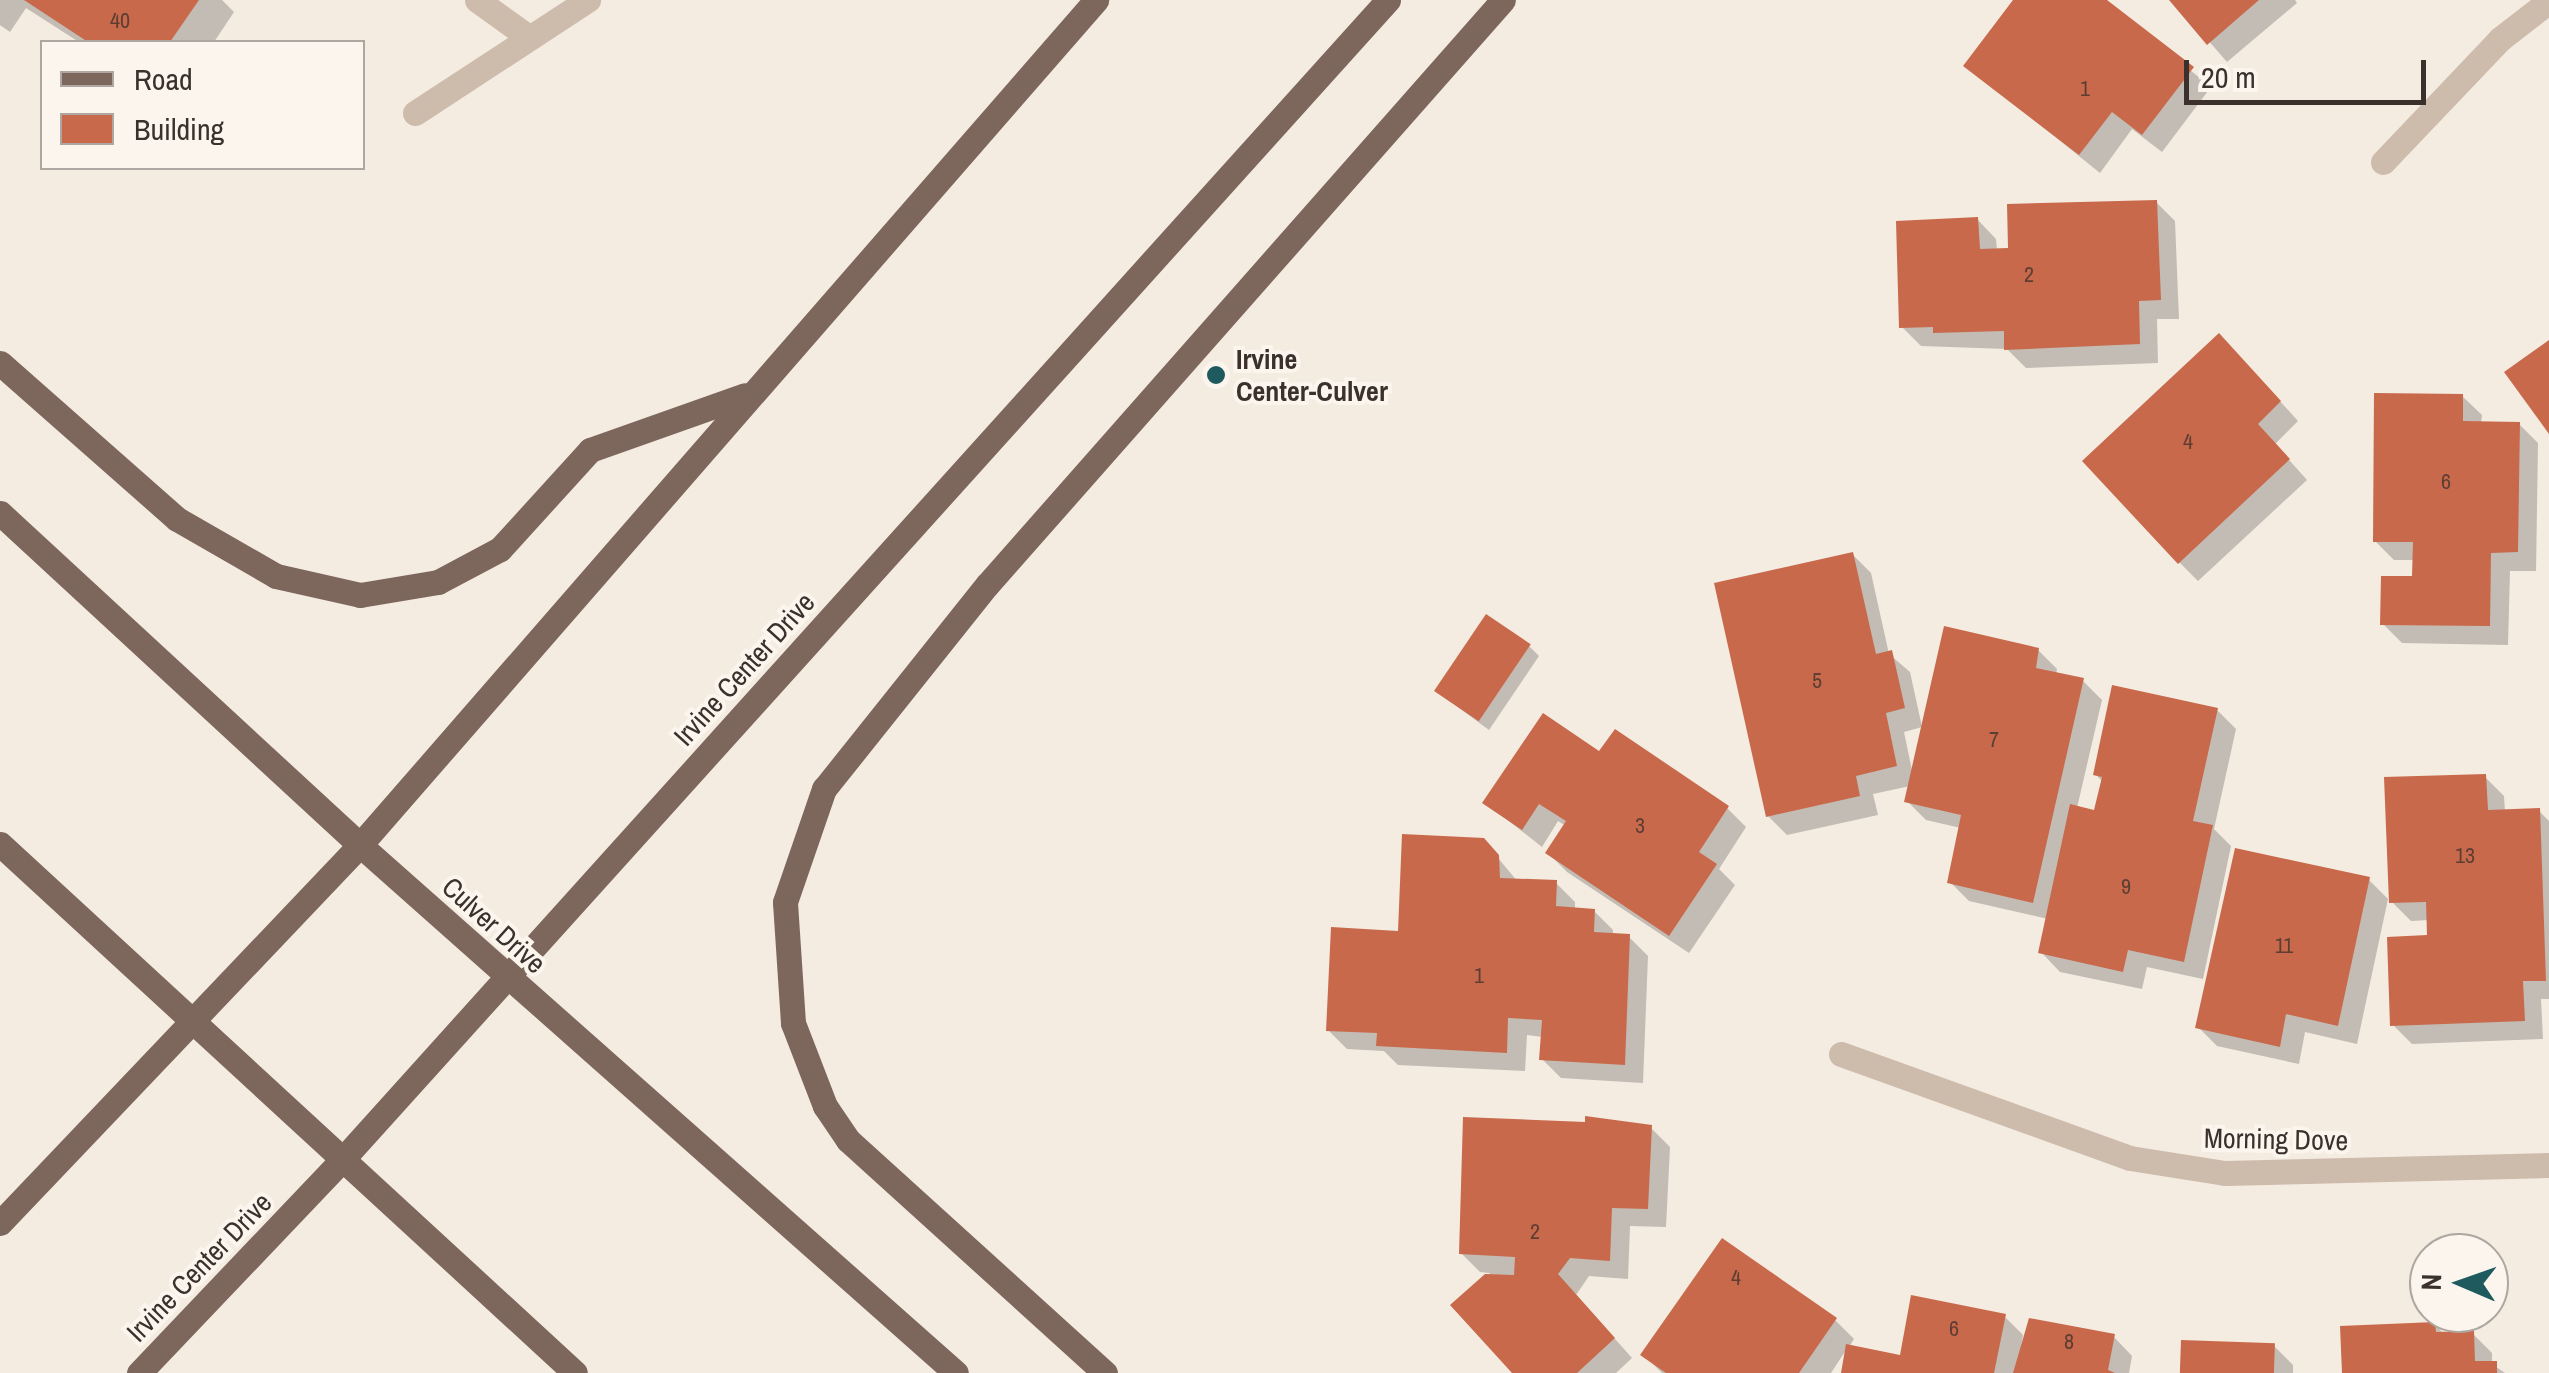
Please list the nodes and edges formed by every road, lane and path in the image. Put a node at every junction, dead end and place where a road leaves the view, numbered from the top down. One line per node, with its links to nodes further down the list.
1 (477, 0): 7 (street)
2 (588, 0): 7 (street)
3 (1096, 0): 11 (main road)
4 (1388, 0): 15 (main road, Irvine Center Drive)
5 (1503, 0): 24 (main road)
6 (2549, 0): 9 (street)
7 (530, 38): 8 (street)
8 (415, 113)
9 (2383, 162)
10 (0, 364): 11 (main road)
11 (750, 393): 14 (main road)
12 (0, 513): 14 (main road, Culver Drive)
13 (0, 844): 16 (main road)
14 (360, 845): 15 (main road, Culver Drive); 16 (main road)
15 (507, 977): 18 (main road, Irvine Center Drive); 23 (main road, Culver Drive)
16 (190, 1023): 18 (main road); 20 (main road)
17 (1840, 1054): 19 (street, Morning Dove)
18 (342, 1160): 21 (main road, Irvine Center Drive); 22 (main road)
19 (2549, 1165)
20 (0, 1223)
21 (138, 1373)
22 (576, 1373)
23 (956, 1373)
24 (1106, 1373)

